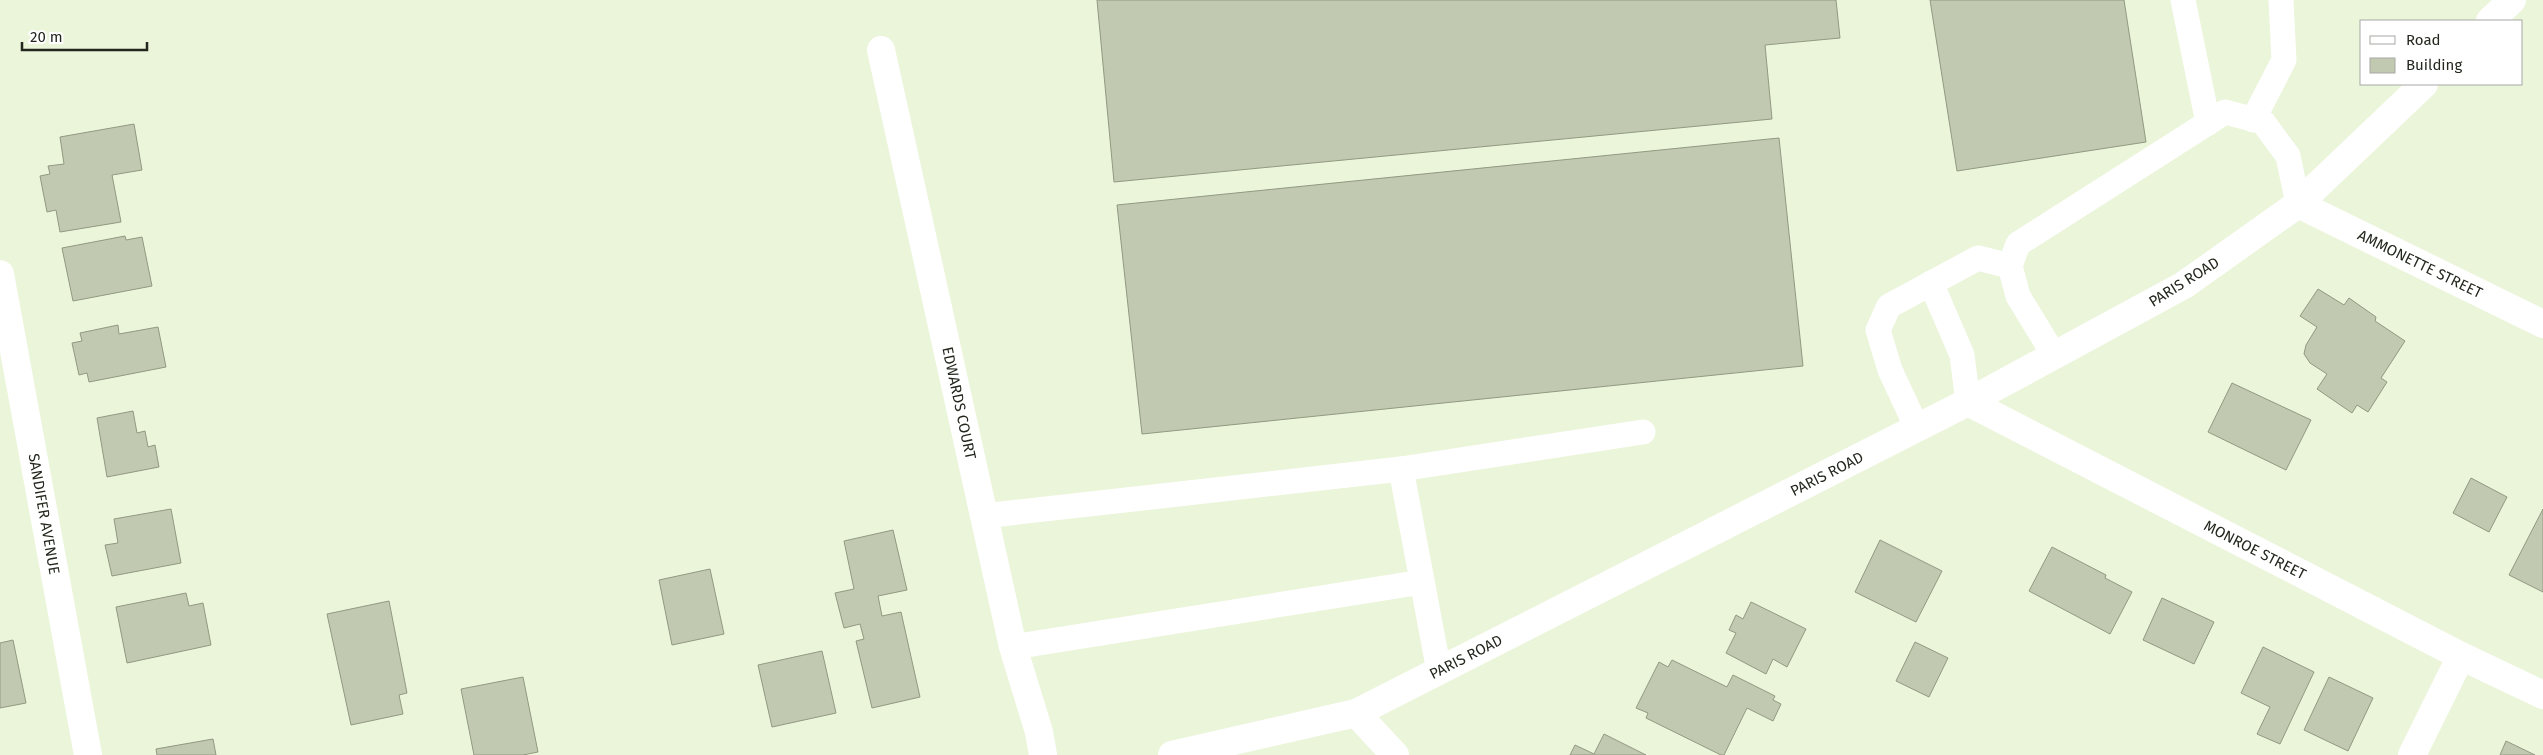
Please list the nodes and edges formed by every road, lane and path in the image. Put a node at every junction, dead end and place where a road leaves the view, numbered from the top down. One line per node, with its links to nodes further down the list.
1 (2183, 0): 8 (lane)
2 (2281, 0): 7 (lane)
3 (2512, 0): 4 (street)
4 (2491, 20)
5 (881, 50): 19 (street, EDWARDS COURT)
6 (2423, 85): 9 (street, PARIS ROAD)
7 (2253, 120): 8 (lane); 9 (lane)
8 (2208, 123): 10 (lane)
9 (2298, 204): 13 (street, AMMONETTE STREET); 14 (street, PARIS ROAD)
10 (2010, 266): 12 (lane); 14 (lane)
11 (0, 274): 26 (street, SANDIFER AVENUE)
12 (1931, 283): 15 (lane); 16 (lane)
13 (2543, 324)
14 (2054, 355): 15 (street, PARIS ROAD)
15 (1968, 402): 16 (street, PARIS ROAD); 22 (street, MONROE STREET)
16 (1917, 428): 23 (street, PARIS ROAD)
17 (1643, 432): 18 (lane)
18 (1401, 469): 19 (lane); 20 (lane)
19 (984, 516): 21 (street, EDWARDS COURT)
20 (1422, 582): 21 (lane); 23 (lane)
21 (1013, 647): 27 (street, EDWARDS COURT)
22 (2462, 656): 24 (street, MONROE STREET); 30 (street)
23 (1439, 671): 25 (street, PARIS ROAD)
24 (2543, 695)
25 (1356, 713): 28 (street, PARIS ROAD); 29 (street)
26 (88, 755)
27 (1043, 755)
28 (1172, 755)
29 (1395, 755)
30 (2412, 755)

